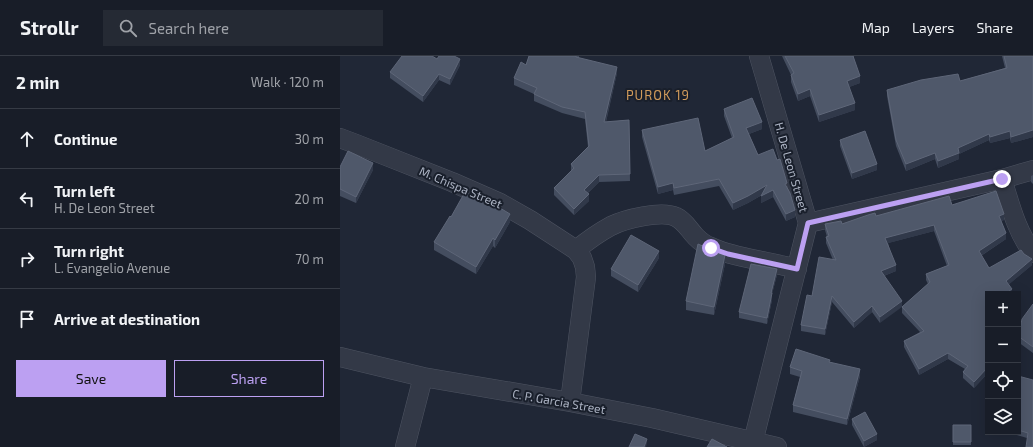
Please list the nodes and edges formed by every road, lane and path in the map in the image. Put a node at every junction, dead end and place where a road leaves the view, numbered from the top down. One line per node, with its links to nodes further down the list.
1 (759, 56): 5 (street, H. De Leon Street)
2 (340, 138): 6 (street, M. Chispa Street)
3 (1033, 170): 4 (street)
4 (1002, 179): 5 (street); 7 (street)
5 (808, 223): 8 (street, H. De Leon Street)
6 (576, 250): 8 (street); 11 (street)
7 (1033, 253)
8 (797, 269): 12 (street, H. De Leon Street)
9 (340, 357): 10 (street, C. P. Garcia Street)
10 (423, 377): 11 (street, C. P. Garcia Street); 13 (street)
11 (570, 402): 12 (street, C. P. Garcia Street)
12 (753, 442): 14 (street, C. P. Garcia Street)
13 (405, 447)
14 (777, 447)

